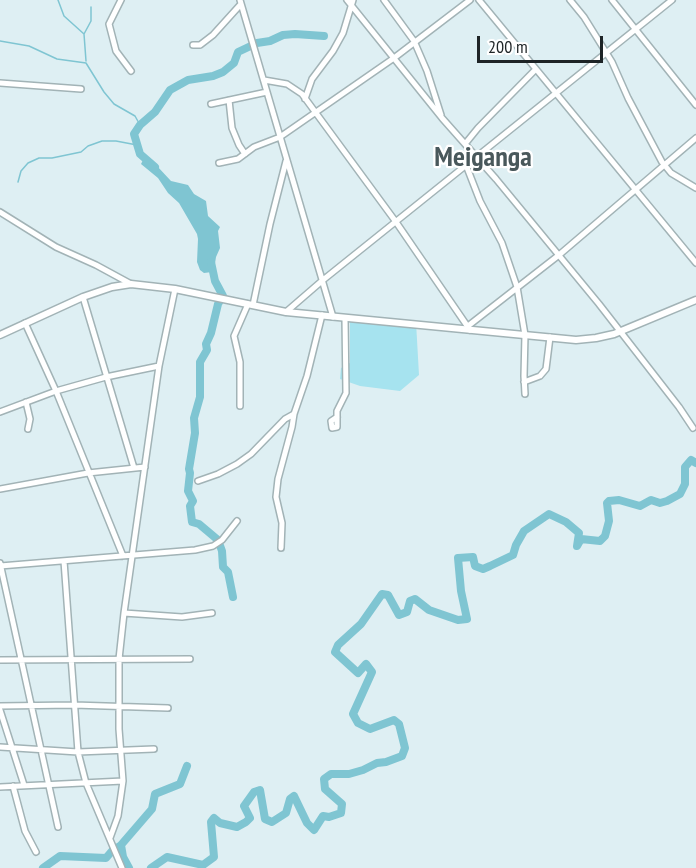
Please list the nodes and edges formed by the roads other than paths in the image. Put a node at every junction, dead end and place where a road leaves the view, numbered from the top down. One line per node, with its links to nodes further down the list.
1 (121, 0): 17 (street)
2 (347, 0): 10 (street)
3 (384, 0): 12 (street)
4 (470, 0): 12 (street)
5 (479, 0): 16 (street)
6 (570, 0): 14 (street)
7 (612, 0): 11 (street)
8 (672, 0): 11 (street)
9 (240, 2): 13 (street); 18 (street)
10 (352, 3): 15 (street); 23 (street)
11 (636, 29): 14 (street); 26 (street)
12 (414, 41): 15 (street); 28 (street)
13 (193, 45)
14 (607, 52): 22 (street); 37 (street)
15 (394, 58): 27 (street); 28 (street)
16 (536, 69): 22 (street); 31 (street)
17 (131, 71)
18 (264, 80): 21 (street); 23 (street)
19 (0, 83): 20 (street)
20 (81, 89)
21 (267, 92): 24 (street); 29 (street)
22 (556, 93): 33 (street); 39 (street)
23 (305, 99): 27 (street)
24 (229, 100): 25 (street); 32 (street)
25 (211, 104)
26 (696, 105)
27 (315, 114): 29 (street); 41 (street)
28 (442, 118): 31 (street)
29 (280, 137): 32 (street); 34 (street)
30 (696, 138): 37 (street)
31 (465, 144): 33 (street)
32 (245, 154): 35 (street)
33 (476, 157): 36 (street); 42 (street)
34 (287, 160): 44 (street); 50 (street)
35 (219, 163)
36 (466, 165): 41 (street); 46 (street)
37 (665, 166): 38 (street); 39 (street)
38 (696, 188)
39 (636, 191): 42 (street); 43 (street)
40 (0, 212): 45 (street)
41 (396, 222): 44 (street); 56 (street)
42 (559, 255): 46 (street); 57 (street)
43 (696, 262)
44 (323, 280): 51 (street); 53 (street)
45 (131, 284): 47 (street); 48 (street)
46 (517, 287): 56 (street); 59 (street)
47 (175, 289): 50 (street); 61 (street)
48 (83, 297): 55 (street); 62 (street)
49 (696, 300): 57 (street)
50 (251, 305): 51 (street); 67 (street)
51 (286, 312): 52 (street)
52 (321, 315): 53 (street); 69 (street)
53 (333, 317): 54 (street)
54 (345, 318): 56 (street); 70 (street)
55 (25, 323): 58 (street); 64 (street)
56 (469, 328): 59 (street)
57 (621, 331): 60 (street); 71 (street)
58 (0, 334)
59 (525, 335): 60 (street); 63 (street)
60 (550, 337): 63 (street)
61 (159, 366): 62 (street); 73 (street)
62 (106, 377): 64 (street); 74 (street)
63 (524, 382): 65 (street)
64 (56, 391): 66 (street); 75 (street)
65 (525, 393)
66 (26, 402): 68 (street); 72 (street)
67 (240, 406)
68 (0, 412)
69 (294, 414): 76 (street); 79 (street)
70 (337, 417)
71 (693, 428)
72 (28, 429)
73 (145, 467): 74 (street); 80 (street)
74 (134, 468): 75 (street)
75 (88, 473): 77 (street); 81 (street)
76 (198, 481)
77 (0, 489)
78 (237, 521): 80 (street)
79 (281, 548)
80 (133, 555): 81 (street); 84 (street)
81 (123, 556): 82 (street)
82 (64, 561): 83 (street); 89 (street)
83 (0, 565): 90 (street)
84 (124, 613): 85 (street); 86 (street)
85 (212, 614)
86 (119, 659): 87 (street); 89 (street); 93 (street)
87 (190, 659)
88 (0, 660): 90 (street)
89 (72, 660): 90 (street); 91 (street)
90 (21, 661): 92 (street)
91 (74, 705): 92 (street); 93 (street); 101 (street)
92 (30, 706): 94 (street); 98 (street)
93 (119, 706): 95 (street); 100 (street)
94 (0, 708): 97 (street)
95 (168, 708)
96 (0, 747): 97 (street)
97 (13, 747): 98 (street); 104 (street)
98 (41, 749): 101 (street); 105 (street)
99 (154, 749): 100 (street)
100 (120, 751): 101 (street); 102 (street)
101 (78, 752): 103 (street)
102 (123, 781): 103 (street); 109 (street)
103 (86, 783): 105 (street); 109 (street)
104 (24, 784): 105 (street); 106 (street)
105 (47, 785): 108 (street)
106 (13, 786): 107 (street); 110 (street)
107 (0, 787)
108 (58, 827)
109 (111, 839): 111 (street)
110 (36, 852)
111 (122, 868)

